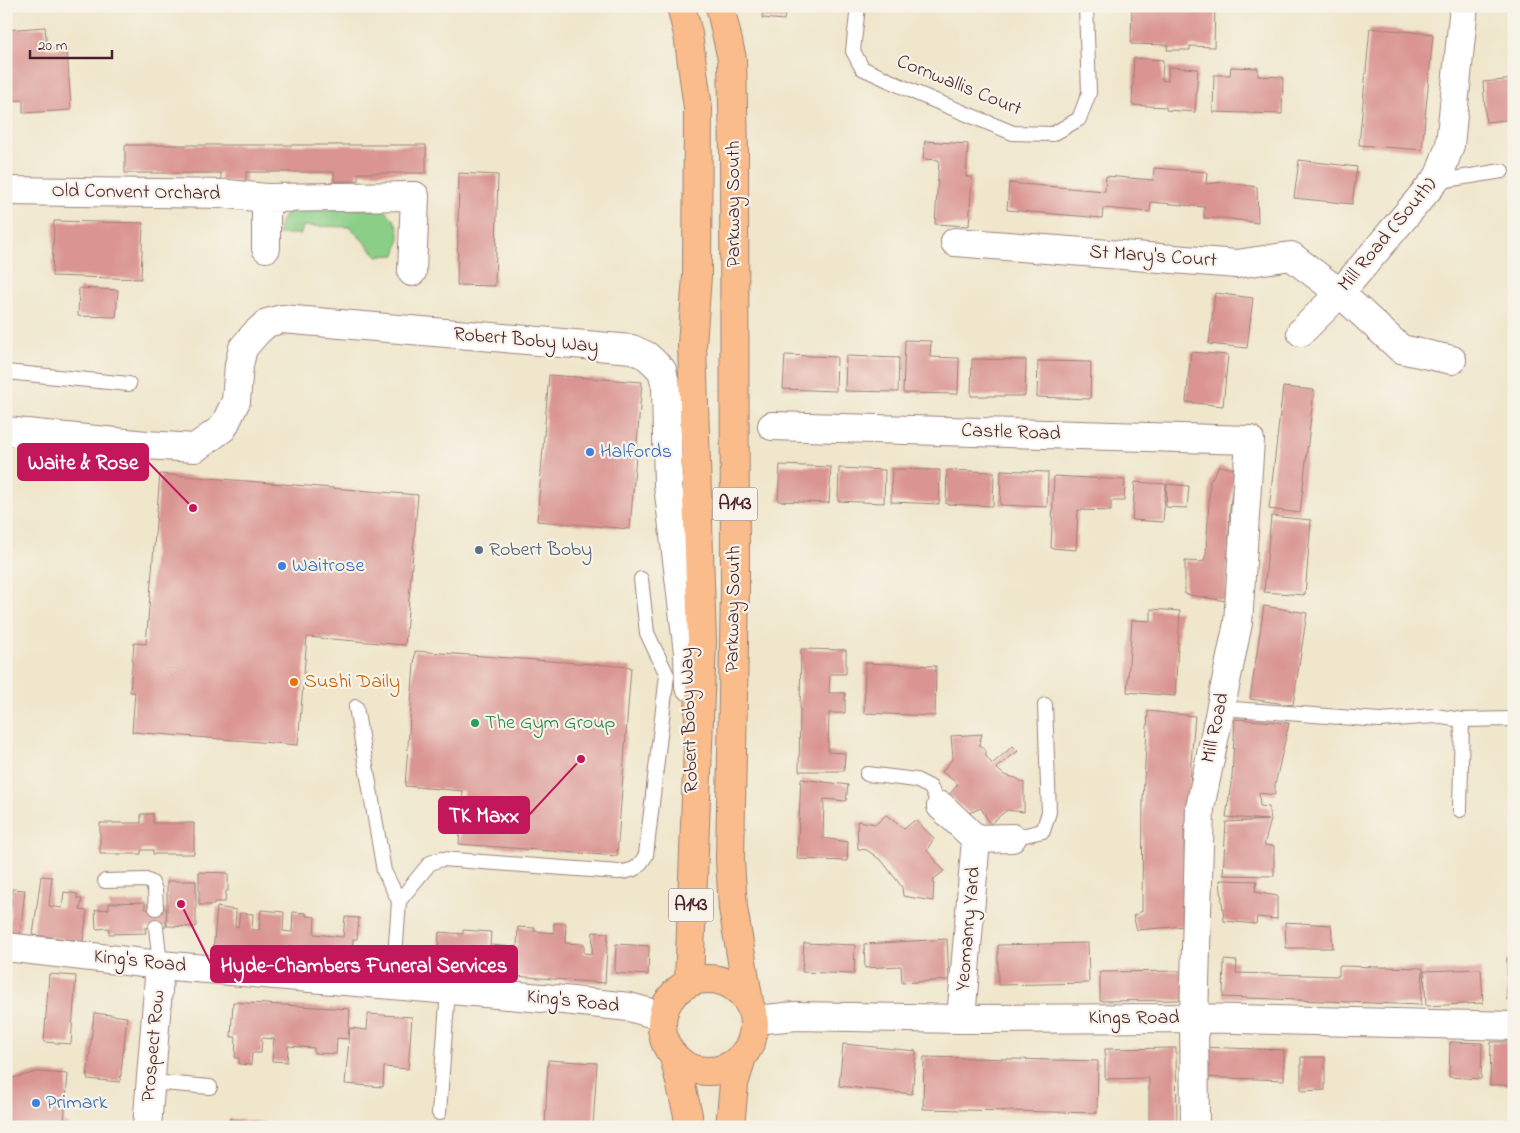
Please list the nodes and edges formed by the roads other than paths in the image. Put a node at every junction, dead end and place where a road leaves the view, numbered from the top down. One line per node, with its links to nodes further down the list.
1 (681, 6): 30 (main road, Parkway South / A143)
2 (720, 6): 42 (main road, Parkway South / A143)
3 (858, 6): 4 (lane, Cornwallis Court)
4 (1086, 6)
5 (1464, 6): 7 (street, Mill Road (South))
6 (1502, 171): 7 (lane)
7 (1434, 182): 13 (street, Mill Road (South))
8 (6, 191): 9 (street, Old Convent Orchard)
9 (266, 198): 11 (street); 12 (street, Old Convent Orchard)
10 (955, 242): 13 (street, St Mary's Court)
11 (266, 248)
12 (412, 272)
13 (1340, 293): 14 (street, Mill Road (South)); 15 (street, St Mary's Court)
14 (1301, 332)
15 (1452, 360)
16 (6, 372): 17 (lane)
17 (128, 384)
18 (772, 426): 20 (street, Castle Road)
19 (6, 431): 30 (street, Robert Boby Way)
20 (1250, 440): 24 (street, Mill Road)
21 (641, 579): 34 (lane)
22 (1045, 706): 32 (lane)
23 (356, 707): 34 (lane)
24 (1220, 708): 26 (lane); 44 (street, Mill Road)
25 (1514, 719): 26 (lane)
26 (1462, 720): 29 (lane)
27 (867, 774): 28 (lane)
28 (941, 806): 31 (street, Yeomanry Yard)
29 (1460, 810)
30 (694, 828): 39 (main road, Parkway South / A143)
31 (976, 838): 32 (street, Yeomanry Yard); 45 (street, Yeomanry Yard)
32 (1012, 838)
33 (105, 882): 35 (lane)
34 (399, 901): 40 (lane)
35 (156, 908)
36 (156, 928): 38 (lane)
37 (6, 947): 38 (street, King's Road)
38 (160, 966): 40 (street, King's Road); 49 (street, Prospect Row)
39 (689, 982): 42 (main road); 43 (main road)
40 (394, 985): 41 (street, King's Road)
41 (448, 990): 43 (street, King's Road); 51 (lane)
42 (752, 1011): 45 (street, Kings Road); 48 (main road)
43 (662, 1016): 47 (main road)
44 (1194, 1018): 45 (street, Kings Road); 46 (street, Kings Road); 55 (street, Mill Road)
45 (962, 1020)
46 (1514, 1026)
47 (674, 1057): 48 (main road); 53 (main road)
48 (742, 1057): 54 (main road)
49 (151, 1082): 50 (lane); 52 (street, Prospect Row)
50 (210, 1087)
51 (439, 1113)
52 (147, 1127)
53 (688, 1127)
54 (730, 1127)
55 (1195, 1127)

